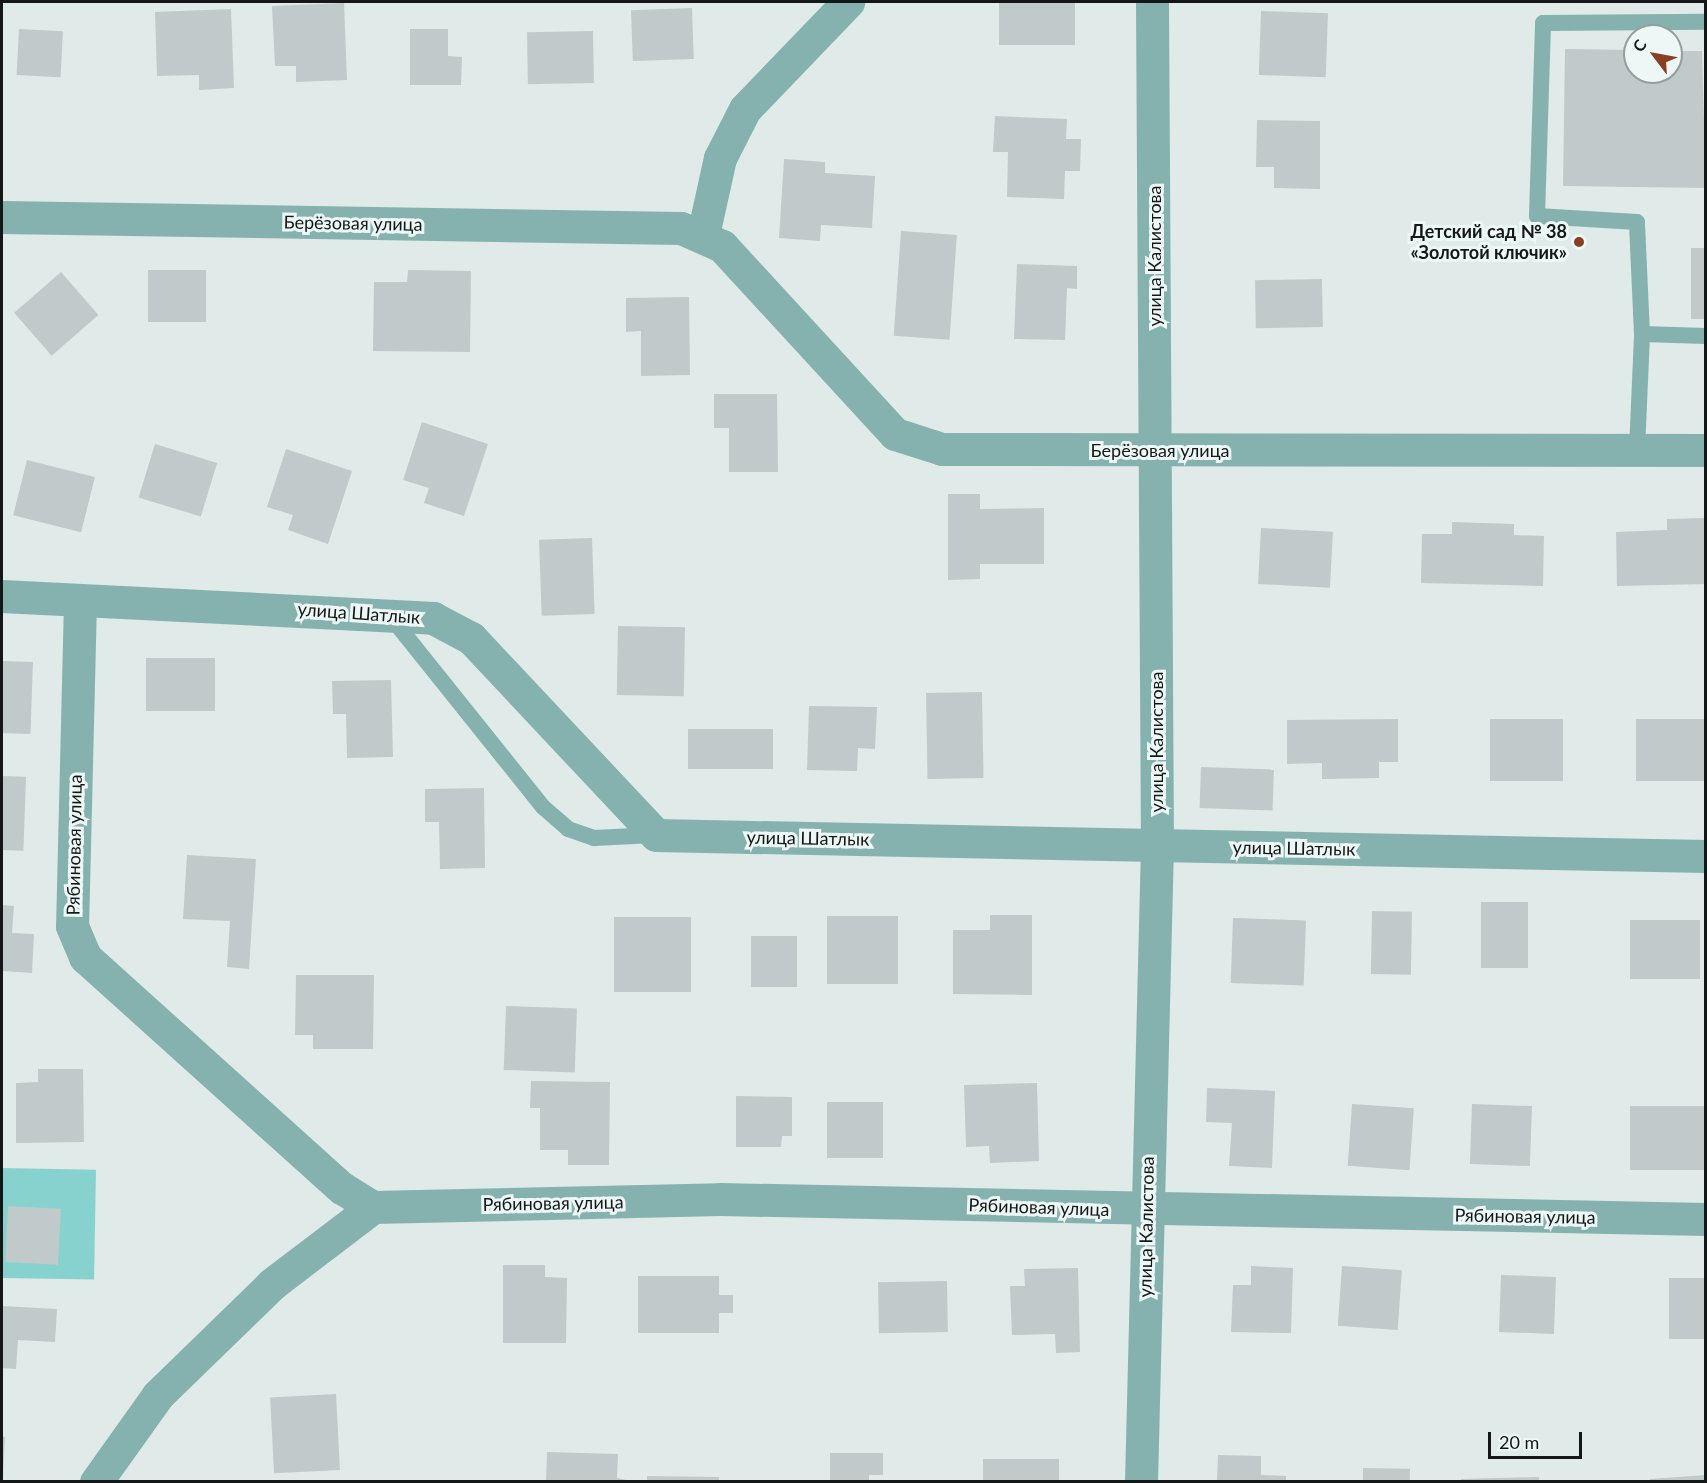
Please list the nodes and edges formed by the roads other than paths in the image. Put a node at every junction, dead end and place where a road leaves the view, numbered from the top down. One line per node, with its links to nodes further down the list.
1 (848, 2): 5 (street)
2 (1152, 2): 8 (street, улица Калистова)
3 (1706, 22): 6 (lane)
4 (2, 217): 5 (street, Берёзовая улица)
5 (703, 235): 8 (street, Берёзовая улица)
6 (1642, 334): 7 (lane); 9 (lane)
7 (1706, 336)
8 (1155, 450): 9 (street, Берёзовая улица); 15 (street, улица Калистова)
9 (1636, 450): 10 (street, Берёзовая улица)
10 (1706, 450)
11 (2, 596): 12 (street, улица Шатлык)
12 (80, 601): 13 (street, улица Шатлык); 17 (street, Рябиновая улица)
13 (387, 613): 14 (street, улица Шатлык); 14 (lane)
14 (656, 835): 15 (street, улица Шатлык)
15 (1157, 846): 16 (street, улица Шатлык); 18 (street, улица Калистова)
16 (1706, 856)
17 (373, 1207): 18 (street, Рябиновая улица); 20 (street)
18 (1146, 1210): 19 (street, Рябиновая улица); 21 (street, улица Калистова)
19 (1706, 1219)
20 (96, 1482)
21 (1141, 1482)

